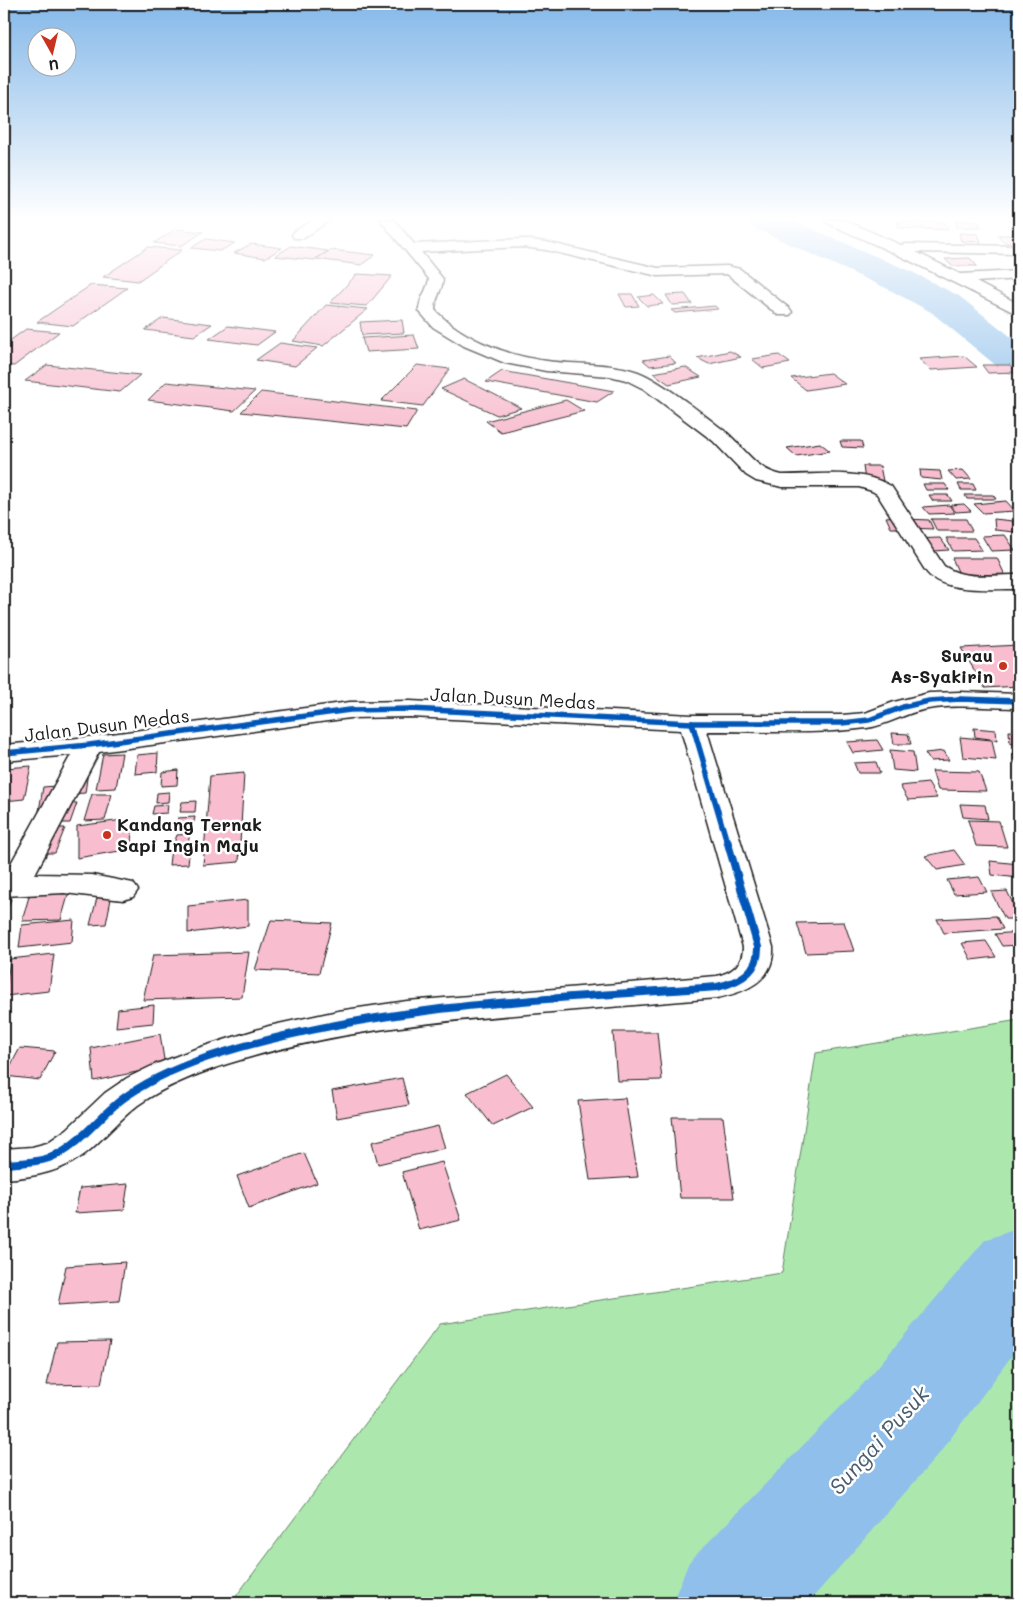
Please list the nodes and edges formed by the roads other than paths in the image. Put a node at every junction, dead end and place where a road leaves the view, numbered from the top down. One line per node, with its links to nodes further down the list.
1 (430, 295): 6 (street)
2 (763, 295): 5 (street)
3 (991, 295): 4 (street)
4 (1019, 310)
5 (784, 312)
6 (1019, 582)
7 (1019, 701): 8 (street, Jalan Dusun Medas)
8 (692, 723): 9 (street, Jalan Dusun Medas); 13 (street)
9 (89, 744): 10 (street, Jalan Dusun Medas); 11 (street)
10 (4, 753)
11 (9, 886): 12 (street)
12 (123, 890)
13 (4, 1164)

